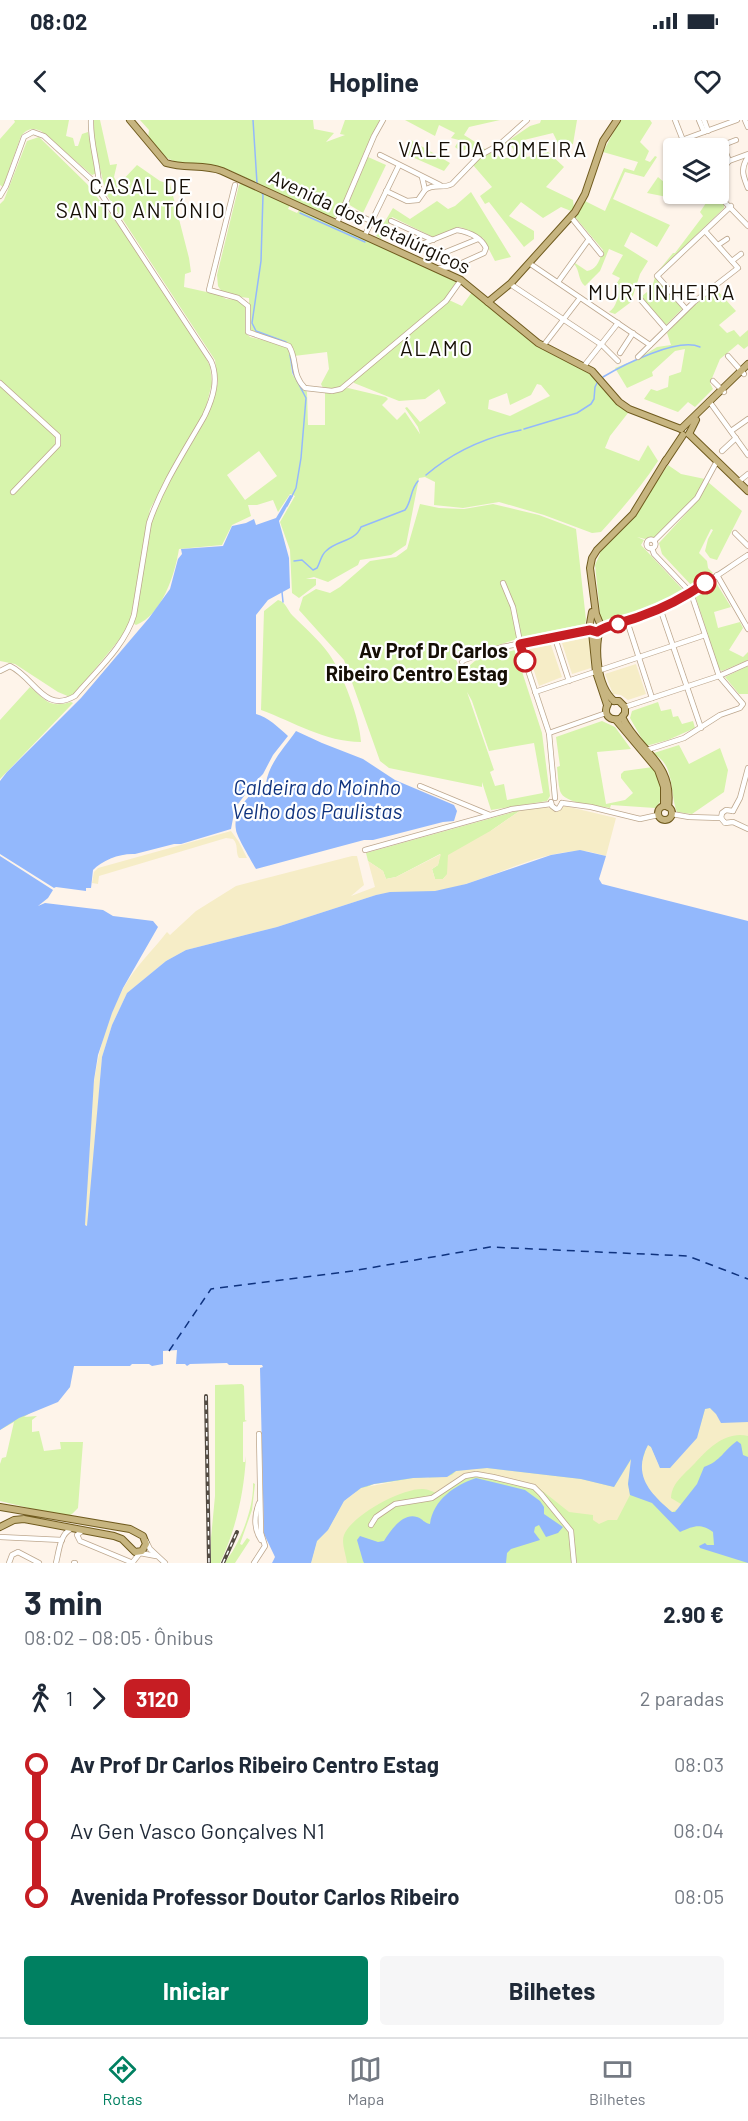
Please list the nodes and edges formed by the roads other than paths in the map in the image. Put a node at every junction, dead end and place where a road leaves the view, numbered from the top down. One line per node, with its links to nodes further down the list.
1 (91, 120): 28 (street)
2 (130, 120): 22 (main road, Avenida dos Metalúrgicos)
3 (383, 120): 34 (street)
4 (527, 120): 26 (street)
5 (617, 120): 35 (main road)
6 (675, 120): 12 (street)
7 (701, 120): 11 (street)
8 (737, 120): 11 (street)
9 (745, 120): 10 (street)
10 (748, 127)
11 (706, 131): 13 (street)
12 (681, 138)
13 (687, 138)
14 (736, 140): 15 (street)
15 (729, 143)
16 (748, 155): 18 (street); 21 (street)
17 (380, 156): 20 (street)
18 (735, 158): 19 (street); 21 (street)
19 (729, 161)
20 (399, 165): 23 (street); 30 (street)
21 (742, 167): 27 (street)
22 (233, 176): 24 (main road, Avenida dos Metalúrgicos); 25 (street)
23 (421, 176): 26 (street); 29 (street)
24 (241, 179): 25 (street); 38 (main road, Avenida dos Metalúrgicos)
25 (235, 185): 56 (street)
26 (440, 185): 29 (street)
27 (748, 188)
28 (99, 190): 31 (street); 110 (street)
29 (425, 190): 30 (street)
30 (386, 191): 37 (street)
31 (0, 196)
32 (729, 204): 33 (street)
33 (731, 206): 39 (street); 40 (street)
34 (344, 208): 37 (street); 38 (street)
35 (571, 217): 43 (street); 52 (main road)
36 (390, 220): 45 (street)
37 (371, 221): 41 (street)
38 (337, 223): 41 (main road, Avenida dos Metalúrgicos)
39 (748, 226)
40 (705, 231): 47 (street); 62 (street)
41 (365, 235): 54 (main road, Avenida dos Metalúrgicos)
42 (478, 238): 45 (street); 50 (street); 53 (street)
43 (589, 239): 48 (street); 57 (street)
44 (727, 239): 47 (street)
45 (433, 240): 46 (street)
46 (422, 244)
47 (718, 246): 51 (street)
48 (601, 254)
49 (741, 254): 51 (street)
50 (436, 256)
51 (732, 261): 62 (street)
52 (529, 264): 57 (street); 58 (main road)
53 (453, 267): 54 (street); 55 (street)
54 (436, 268): 55 (main road, Avenida dos Metalúrgicos)
55 (446, 273): 56 (main road, Avenida dos Metalúrgicos)
56 (461, 280): 61 (main road, Avenida dos Metalúrgicos)
57 (558, 282): 59 (street)
58 (510, 284): 61 (main road); 63 (street)
59 (580, 298): 63 (street); 64 (street)
60 (640, 299): 65 (street)
61 (488, 302): 69 (main road, Avenida dos Metalúrgicos)
62 (686, 309): 65 (street)
63 (563, 319): 67 (street); 69 (street)
64 (618, 323): 66 (street); 67 (street)
65 (666, 329): 68 (street)
66 (633, 333): 68 (street); 70 (street)
67 (602, 345): 73 (street); 75 (street)
68 (650, 345): 72 (street)
69 (543, 346): 75 (main road, Avenida dos Metalúrgicos)
70 (620, 353)
71 (728, 356): 76 (street)
72 (639, 357)
73 (618, 361)
74 (748, 364): 76 (main road)
75 (584, 366): 82 (main road, Avenida dos Metalúrgicos)
76 (744, 371): 79 (main road)
77 (712, 381): 79 (street)
78 (0, 383): 91 (street)
79 (722, 391): 80 (main road)
80 (710, 403): 82 (main road); 83 (street)
81 (748, 419): 83 (street)
82 (685, 431): 87 (main road, Avenida dos Metalúrgicos); 99 (main road)
83 (731, 431): 84 (street)
84 (736, 438): 85 (street); 86 (street)
85 (722, 451)
86 (748, 455)
87 (716, 460): 89 (main road, Avenida dos Metalúrgicos); 97 (street)
88 (748, 474): 89 (street)
89 (738, 482): 90 (main road, Avenida dos Metalúrgicos)
90 (748, 491)
91 (13, 492)
92 (735, 533): 93 (street)
93 (748, 546)
94 (748, 555): 95 (street)
95 (717, 575): 97 (street); 101 (street)
96 (503, 583): 105 (street)
97 (691, 593): 98 (street); 103 (street)
98 (660, 608): 100 (street); 106 (street)
99 (594, 621): 102 (main road); 102 (main road)
100 (627, 621): 102 (street); 107 (street)
101 (748, 629)
102 (595, 630): 104 (street); 111 (main road)
103 (705, 635): 106 (street); 112 (street)
104 (555, 638): 105 (street); 113 (street)
105 (520, 644): 108 (street); 115 (street)
106 (673, 646): 107 (street); 114 (street)
107 (639, 657): 111 (street); 116 (street)
108 (462, 662)
109 (748, 663): 112 (street)
110 (0, 671)
111 (598, 671): 113 (street); 117 (main road); 118 (main road)
112 (719, 676): 114 (street); 122 (street)
113 (569, 681): 115 (street)
114 (687, 686): 116 (street); 122 (street)
115 (536, 692): 123 (street)
116 (652, 698): 119 (street)
117 (614, 701): 118 (main road); 119 (main road)
118 (607, 705): 120 (main road)
119 (625, 707): 121 (main road)
120 (606, 713): 121 (main road); 123 (street)
121 (619, 719): 124 (main road)
122 (701, 728): 124 (street)
123 (549, 733): 127 (street)
124 (647, 751): 130 (main road)
125 (748, 768): 131 (street)
126 (420, 786): 132 (street)
127 (555, 798): 128 (street); 129 (street)
128 (562, 803): 129 (street); 134 (street)
129 (551, 804): 132 (street)
130 (666, 806): 133 (main road); 134 (main road)
131 (733, 811): 135 (street); 136 (street)
132 (490, 813): 138 (street)
133 (672, 814): 134 (main road); 135 (street)
134 (658, 815)
135 (721, 818): 136 (street)
136 (733, 822): 137 (street)
137 (748, 829)
138 (365, 850)
139 (259, 1434): 152 (street)
140 (1, 1507): 148 (main road)
141 (55, 1525): 143 (main road); 144 (main road); 147 (street)
142 (371, 1525): 158 (street)
143 (1, 1527)
144 (74, 1528): 145 (main road); 147 (street)
145 (85, 1530): 149 (main road); 156 (street)
146 (0, 1537): 147 (street)
147 (62, 1539): 155 (street)
148 (146, 1541): 150 (main road); 151 (street)
149 (128, 1547): 150 (main road); 156 (street)
150 (140, 1552): 151 (street); 156 (street)
151 (157, 1557): 157 (street)
152 (255, 1562)
153 (9, 1563): 154 (street)
154 (39, 1563)
155 (56, 1563)
156 (132, 1563)
157 (165, 1563)
158 (574, 1563)

